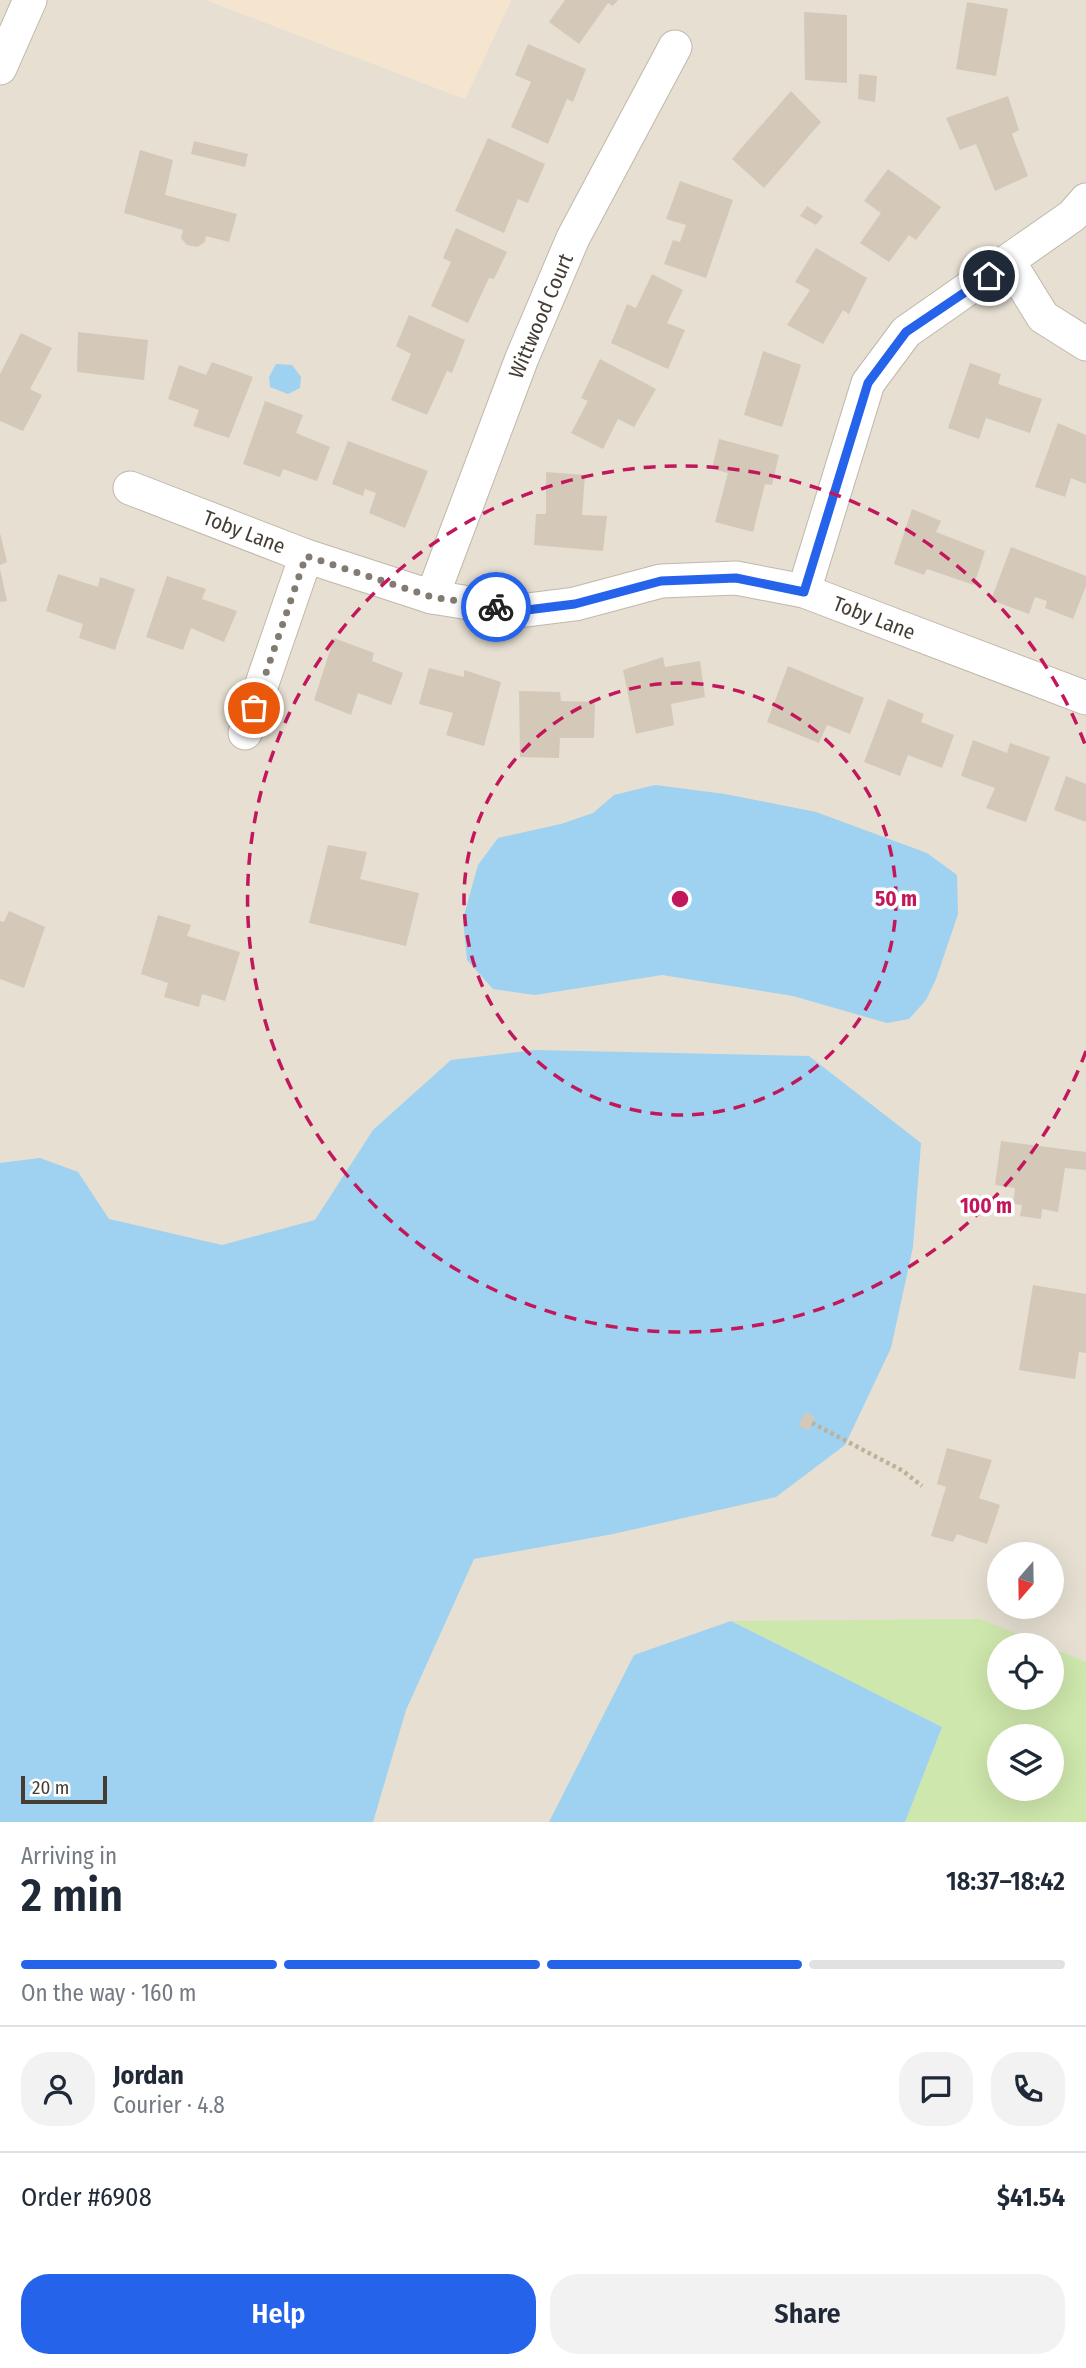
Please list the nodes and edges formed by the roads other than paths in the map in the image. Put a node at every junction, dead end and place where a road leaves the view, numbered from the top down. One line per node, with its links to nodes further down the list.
1 (30, 0): 3 (street)
2 (676, 47): 10 (street, Wittwood Court)
3 (0, 68)
4 (1086, 200): 5 (street)
5 (1009, 262): 6 (street); 9 (street)
6 (1086, 344)
7 (130, 488): 8 (street, Toby Lane)
8 (306, 556): 10 (street, Toby Lane); 12 (street)
9 (804, 592): 10 (street, Toby Lane); 11 (street, Toby Lane)
10 (432, 597)
11 (1086, 698)
12 (245, 733)

